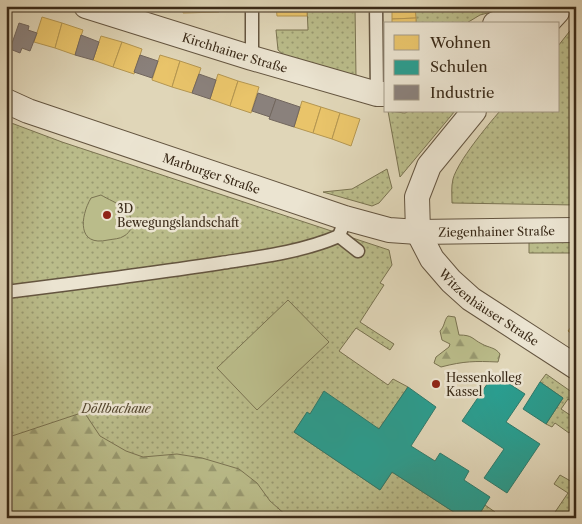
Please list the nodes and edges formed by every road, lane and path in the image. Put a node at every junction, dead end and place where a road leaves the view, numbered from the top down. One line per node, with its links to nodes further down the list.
1 (86, 6): 8 (street, Kirchhainer Straße)
2 (252, 6): 8 (lane)
3 (376, 6): 9 (lane)
4 (557, 6): 7 (street)
5 (501, 22): 6 (street)
6 (533, 22)
7 (548, 22)
8 (252, 58): 9 (street, Kirchhainer Straße)
9 (381, 94)
10 (6, 101): 12 (street, Marburger Straße)
11 (473, 112): 14 (street)
12 (342, 227): 14 (street, Marburger Straße); 15 (lane); 16 (lane)
13 (576, 230): 14 (street, Ziegenhainer Straße)
14 (418, 232): 17 (street, Witzenhäuser Straße)
15 (358, 251)
16 (6, 292)
17 (576, 367)

